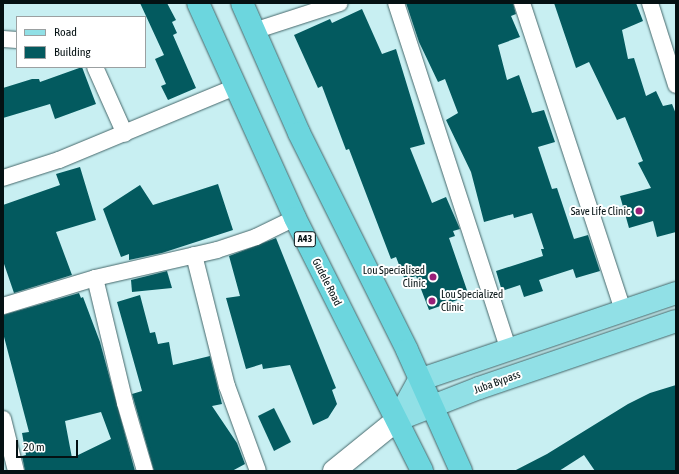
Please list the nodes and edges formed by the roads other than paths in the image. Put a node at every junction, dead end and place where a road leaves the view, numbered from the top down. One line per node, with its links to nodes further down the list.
1 (198, 3): 12 (highway, Gudele Road / A43)
2 (242, 3): 7 (highway)
3 (340, 3): 7 (street)
4 (396, 3): 22 (street)
5 (522, 3): 20 (street)
6 (650, 3): 11 (street)
7 (254, 31): 23 (highway)
8 (3, 39): 9 (street)
9 (16, 40)
10 (95, 68): 13 (street)
11 (676, 85)
12 (234, 87): 13 (street); 15 (highway, Gudele Road / A43)
13 (125, 134): 14 (street)
14 (3, 178)
15 (295, 218): 16 (street); 26 (highway, Gudele Road / A43)
16 (194, 255): 17 (street); 29 (street)
17 (95, 278): 19 (street); 28 (street)
18 (676, 292): 20 (main road)
19 (3, 306)
20 (623, 310): 22 (main road)
21 (676, 321): 24 (main road, Juba Bypass)
22 (509, 350): 23 (main road)
23 (419, 380): 24 (highway); 26 (main road)
24 (432, 408): 26 (main road, Juba Bypass); 32 (highway)
25 (3, 419): 27 (street)
26 (397, 420): 30 (main road, Juba Bypass); 31 (highway, Gudele Road / A43)
27 (16, 471)
28 (145, 471)
29 (258, 471)
30 (334, 471)
31 (422, 471)
32 (461, 471)

